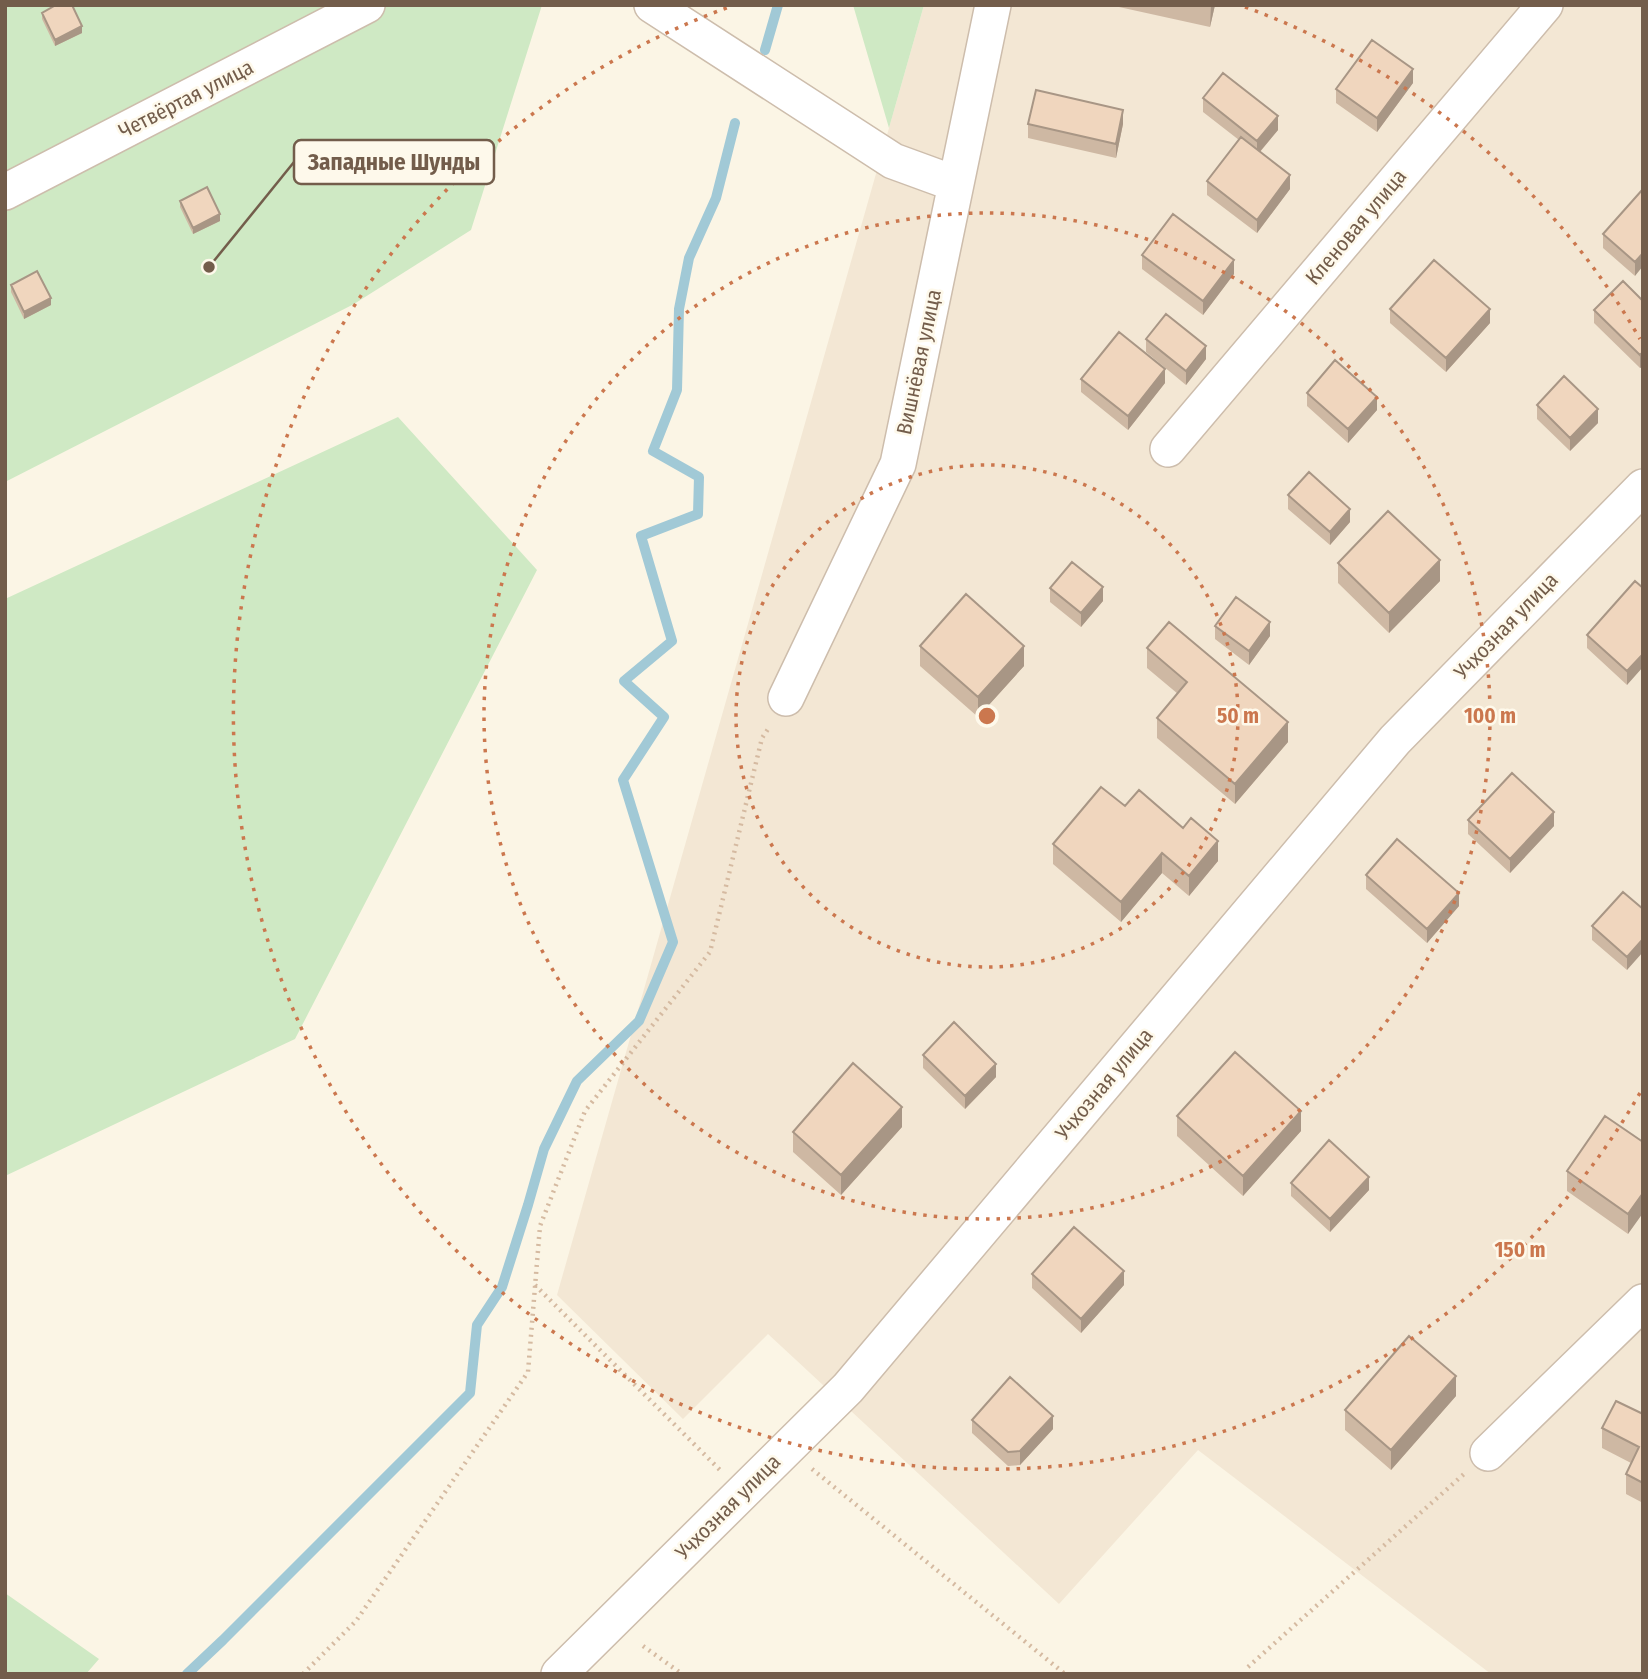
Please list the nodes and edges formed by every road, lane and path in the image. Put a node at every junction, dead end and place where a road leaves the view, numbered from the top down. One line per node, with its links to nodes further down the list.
1 (367, 5): 6 (street, Четвёртая улица)
2 (652, 5): 5 (street)
3 (993, 5): 5 (street, Вишнёвая улица)
4 (1545, 5): 7 (street, Кленовая улица)
5 (956, 184): 9 (street, Вишнёвая улица)
6 (5, 192)
7 (1168, 449)
8 (1643, 487): 12 (street, Учхозная улица)
9 (786, 698): 10 (path)
10 (535, 1285): 14 (path); 16 (path)
11 (1643, 1301): 13 (street)
12 (787, 1448): 14 (street, Учхозная улица); 19 (path)
13 (1488, 1453): 20 (path)
14 (743, 1492): 17 (street, Учхозная улица)
15 (643, 1646): 18 (path)
16 (303, 1674)
17 (559, 1674)
18 (682, 1674)
19 (1065, 1674)
20 (1248, 1674)

